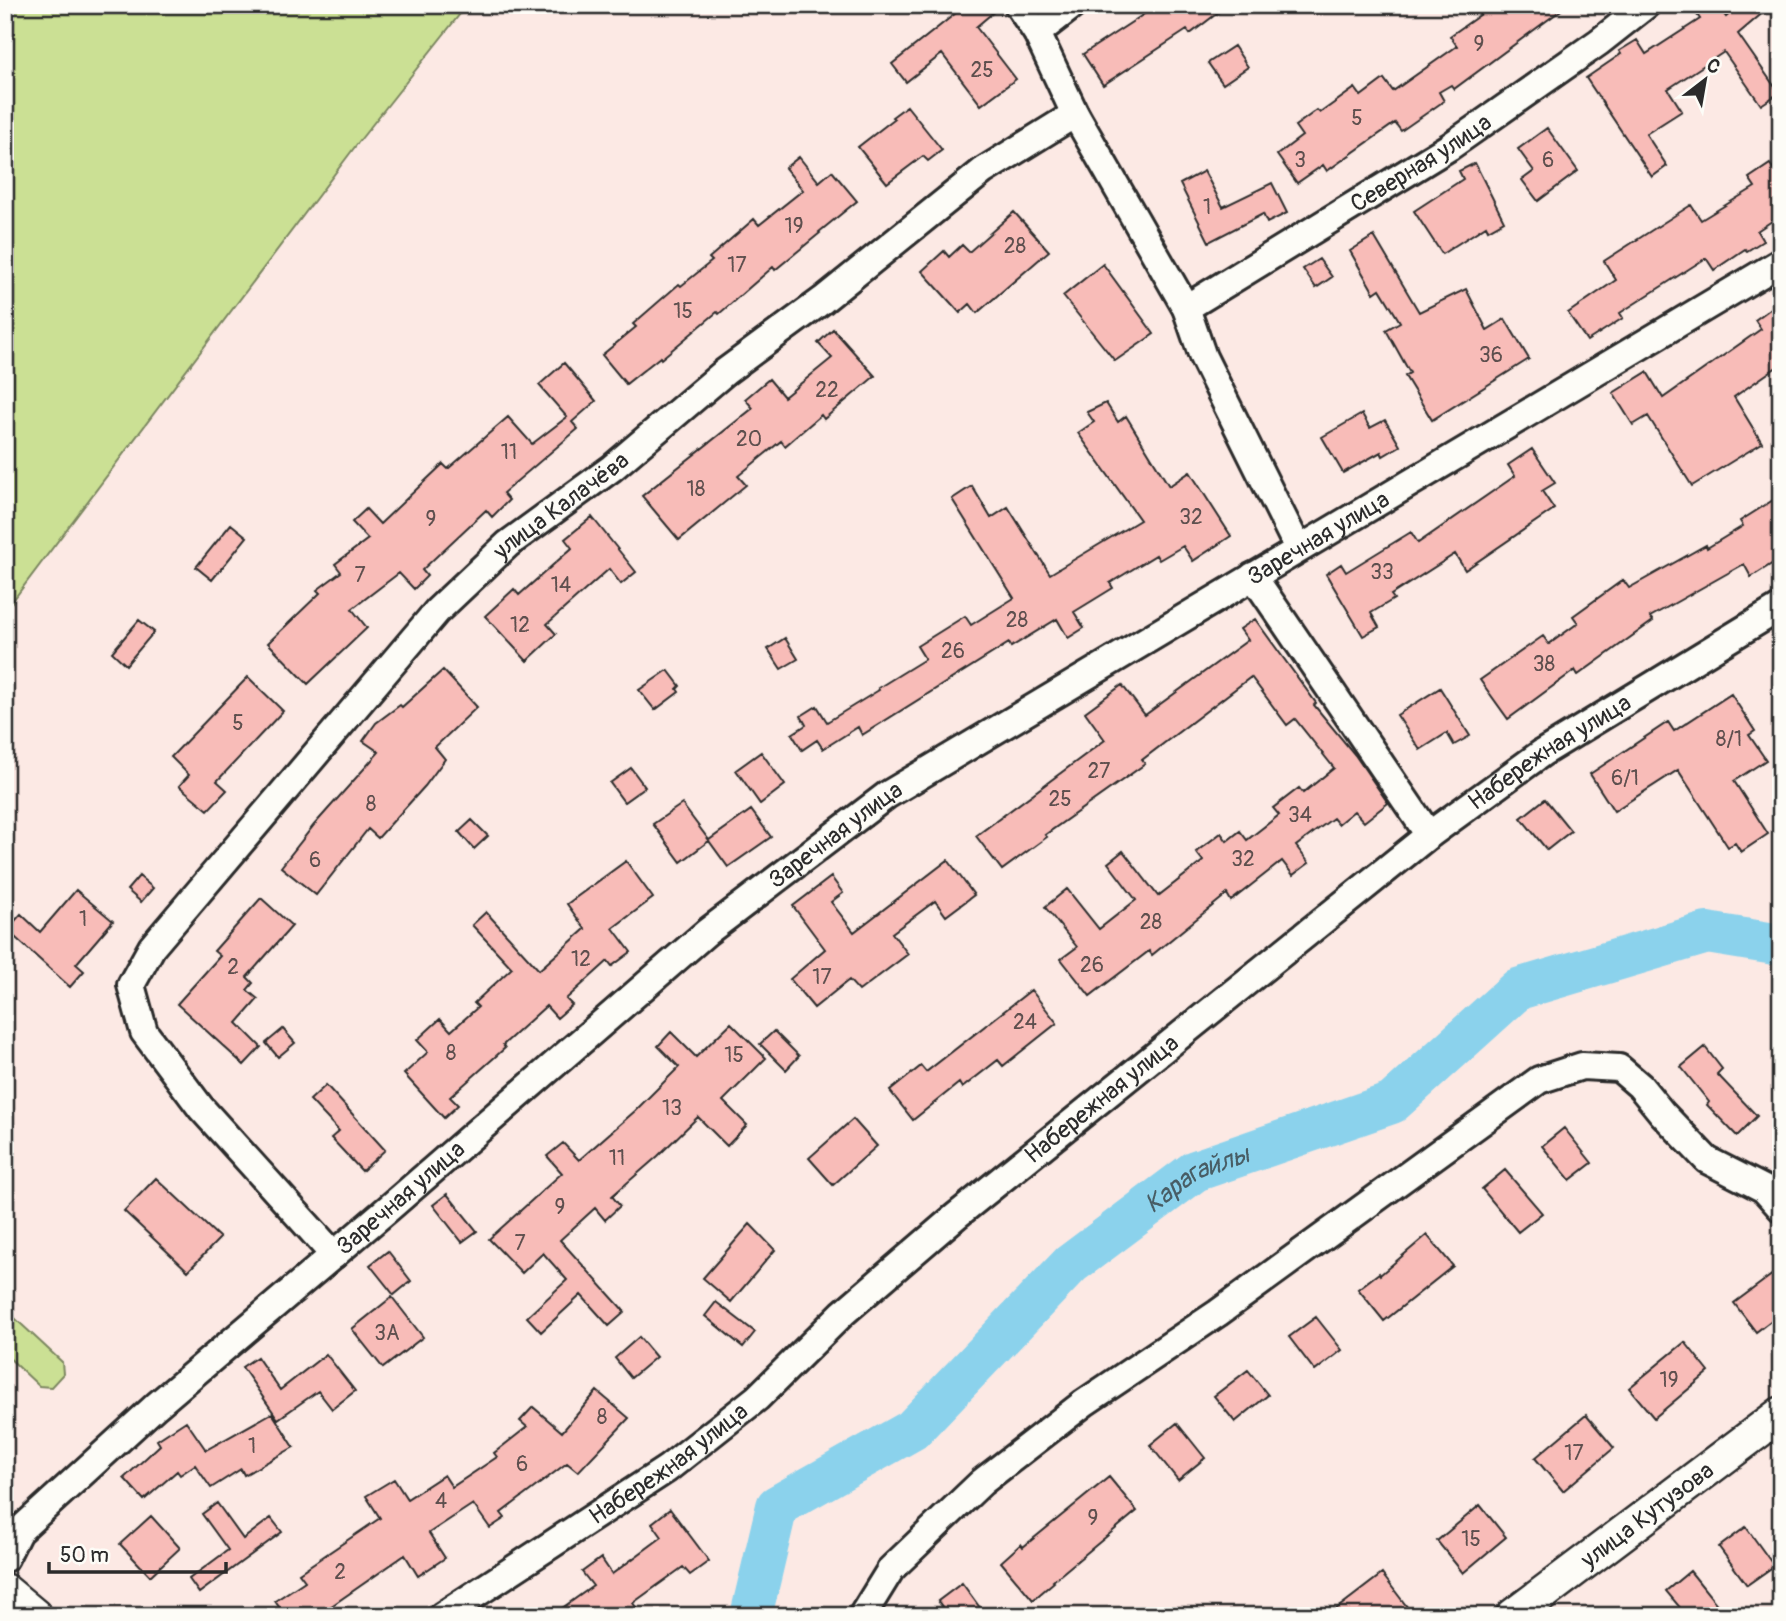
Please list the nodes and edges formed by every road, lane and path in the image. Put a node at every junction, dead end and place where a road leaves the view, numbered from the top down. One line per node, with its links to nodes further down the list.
1 (1018, 5): 4 (street)
2 (1073, 5): 4 (street)
3 (1646, 5): 7 (street, Северная улица)
4 (1037, 33): 5 (street)
5 (1075, 114): 7 (street); 13 (street, улица Калачёва)
6 (1781, 262): 8 (street, Заречная улица)
7 (1186, 308): 8 (street)
8 (1298, 548): 9 (street, Заречная улица)
9 (1253, 576): 11 (street); 13 (street, Заречная улица)
10 (1781, 607): 11 (street, Набережная улица)
11 (1429, 835): 18 (street, Набережная улица)
12 (1781, 1208): 19 (street)
13 (334, 1255): 15 (street, Заречная улица)
14 (1781, 1413): 20 (main road, улица Кутузова)
15 (5, 1558)
16 (5, 1591): 17 (main road)
17 (36, 1616)
18 (442, 1616)
19 (862, 1616)
20 (1513, 1616)

